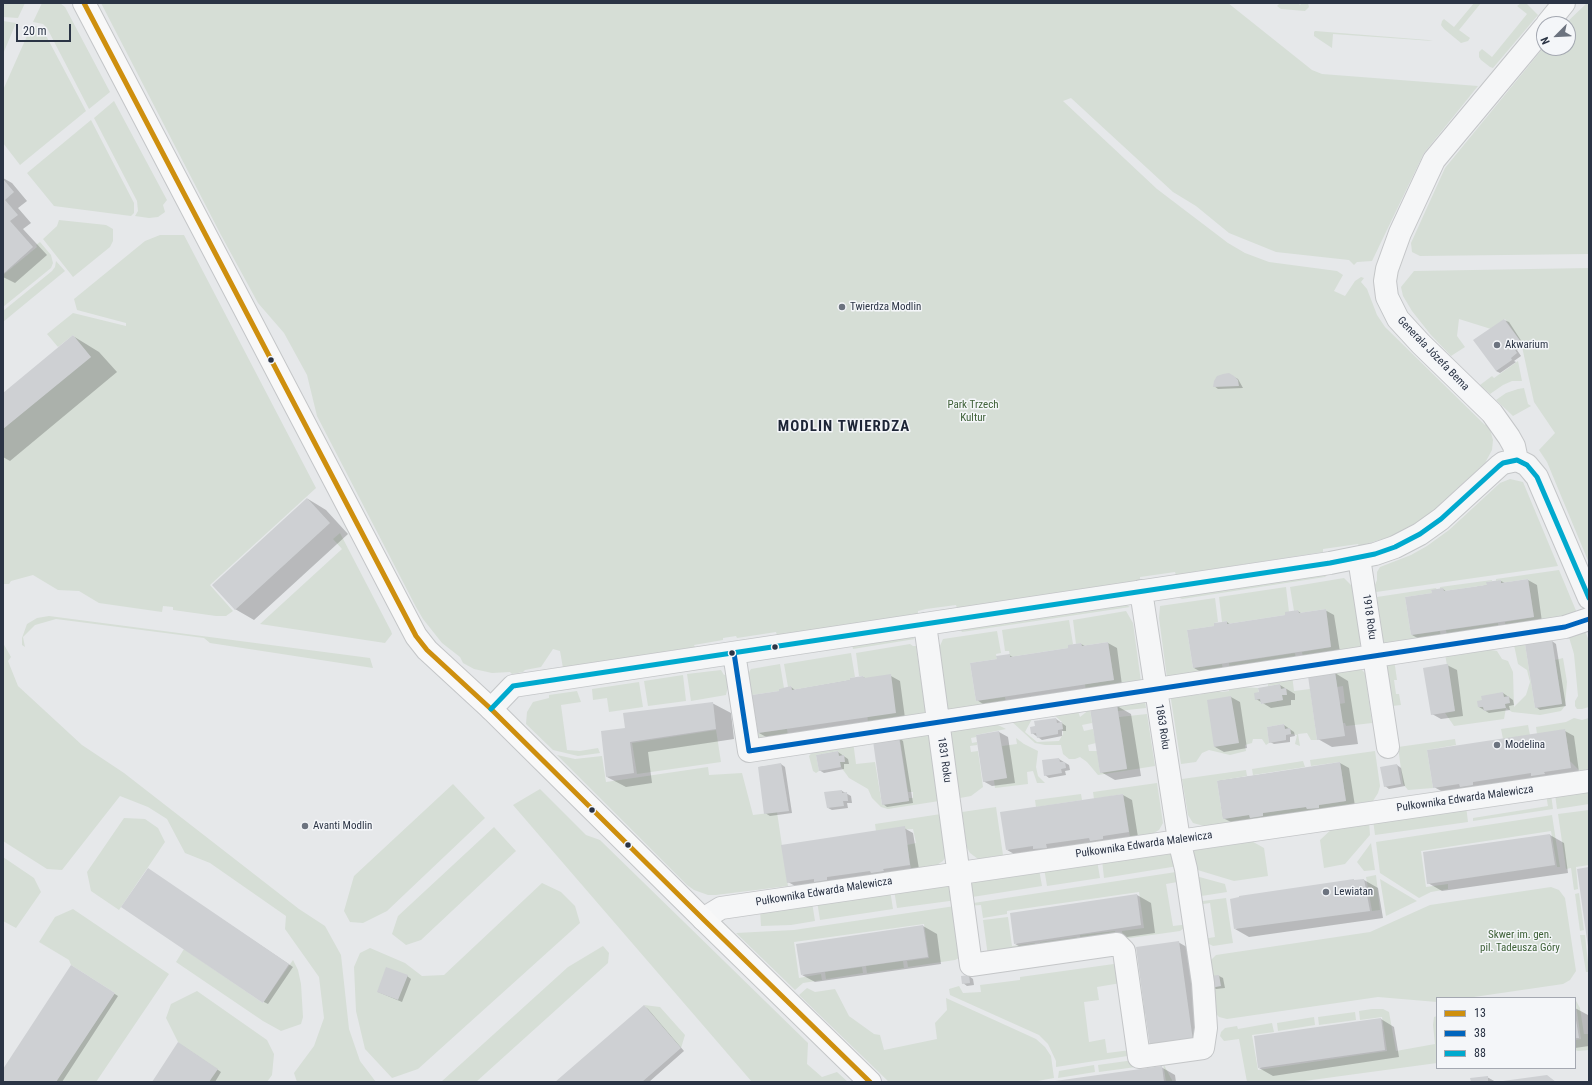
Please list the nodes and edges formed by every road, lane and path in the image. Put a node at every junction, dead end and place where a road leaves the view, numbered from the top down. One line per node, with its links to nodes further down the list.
1 (84, 3): 14 (street)
2 (1564, 3): 3 (street)
3 (1553, 16)
4 (1536, 38): 5 (street, Generała Józefa Bema)
5 (1517, 460): 6 (street); 8 (street)
6 (1359, 558): 7 (street); 12 (street, 1918 Roku)
7 (1141, 591): 10 (street); 13 (street, 1863 Roku)
8 (1589, 598)
9 (1589, 619): 12 (street)
10 (924, 624): 11 (street); 15 (street, 1831 Roku)
11 (734, 653): 14 (street); 15 (street)
12 (1374, 656): 13 (street); 16 (street, 1918 Roku)
13 (1156, 688): 15 (street); 18 (street, 1863 Roku)
14 (491, 709): 20 (street)
15 (939, 722): 19 (street, 1831 Roku)
16 (1388, 747)
17 (1589, 781): 18 (street, Pułkownika Edwarda Malewicza)
18 (1179, 840): 19 (street, Pułkownika Edwarda Malewicza); 19 (street, 1863 Roku)
19 (959, 872): 20 (street, Pułkownika Edwarda Malewicza)
20 (703, 919): 21 (street)
21 (870, 1082)

